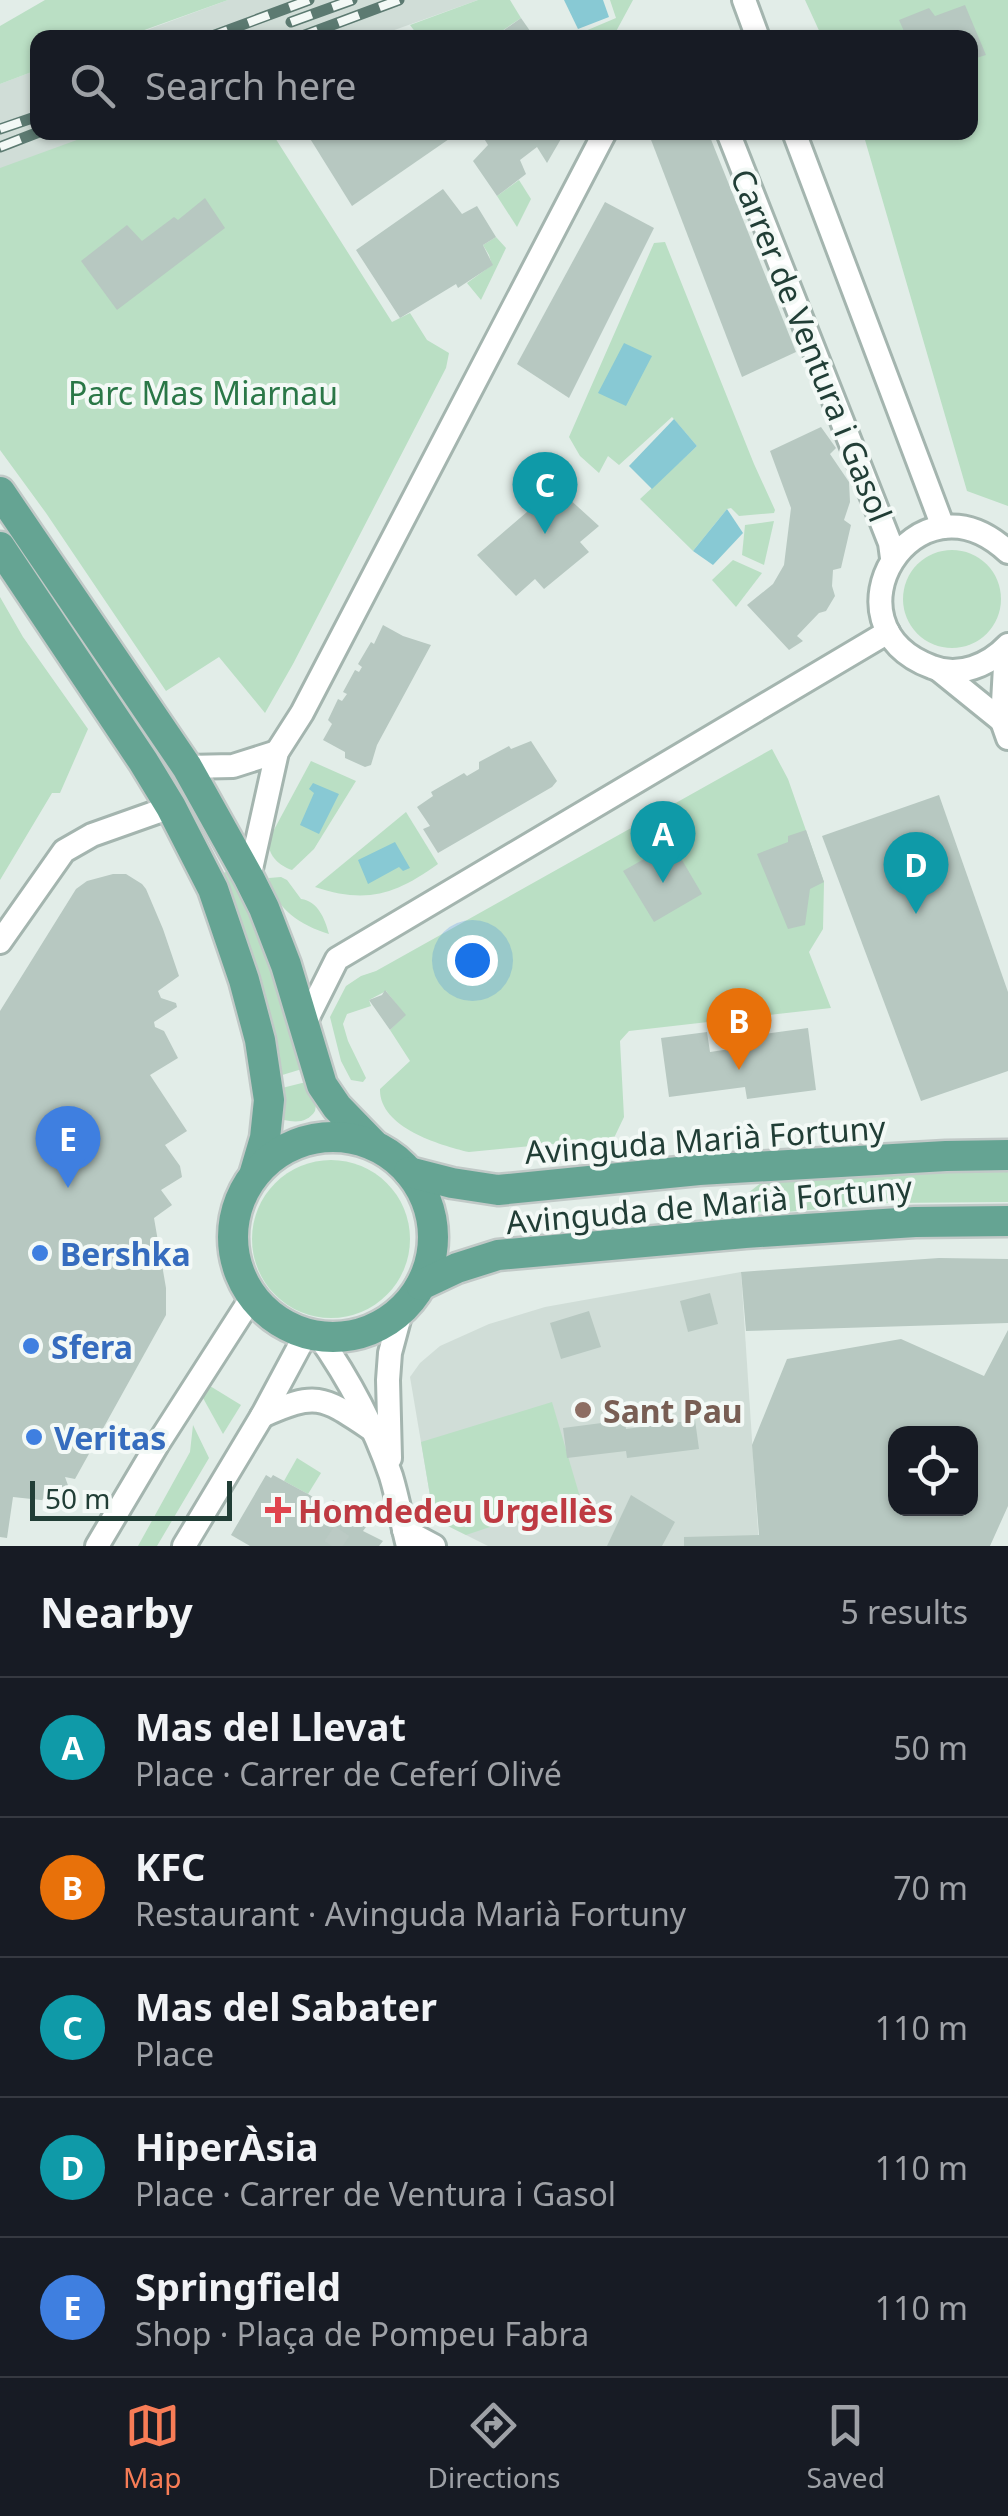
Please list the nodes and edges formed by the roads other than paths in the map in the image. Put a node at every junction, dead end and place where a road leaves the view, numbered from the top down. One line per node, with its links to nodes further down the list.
1 (744, 0): 2 (street)
2 (755, 30)
3 (601, 140): 15 (street)
4 (731, 140): 10 (street, Carrer de Ventura i Gasol)
5 (797, 140): 7 (street, Carrer de Ventura i Gasol)
6 (0, 492): 16 (main road)
7 (943, 527): 9 (street); 10 (street)
8 (0, 547): 17 (main road)
9 (1008, 552)
10 (892, 558): 11 (street)
11 (888, 632): 13 (street); 20 (street)
12 (1007, 646): 13 (street); 14 (street)
13 (939, 670): 14 (street)
14 (1005, 729)
15 (277, 752): 16 (street); 18 (street)
16 (187, 767): 18 (main road)
17 (170, 807): 19 (street); 23 (main road)
18 (249, 878): 20 (main road)
19 (0, 942)
20 (304, 1025): 21 (main road)
21 (372, 1144): 23 (main road); 24 (main road)
22 (1008, 1155): 24 (main road, Avinguda Marià Fortuny)
23 (254, 1172): 27 (main road)
24 (409, 1172): 26 (main road)
25 (1008, 1220): 26 (main road, Avinguda de Marià Fortuny)
26 (421, 1285): 28 (main road)
27 (252, 1297): 29 (main road); 34 (street)
28 (401, 1312): 29 (main road); 32 (street)
29 (312, 1335): 30 (street); 31 (street)
30 (262, 1416): 31 (street); 35 (street)
31 (372, 1429): 32 (street)
32 (391, 1477): 33 (street)
33 (406, 1538): 36 (street)
34 (97, 1546)
35 (184, 1546)
36 (434, 1546)

